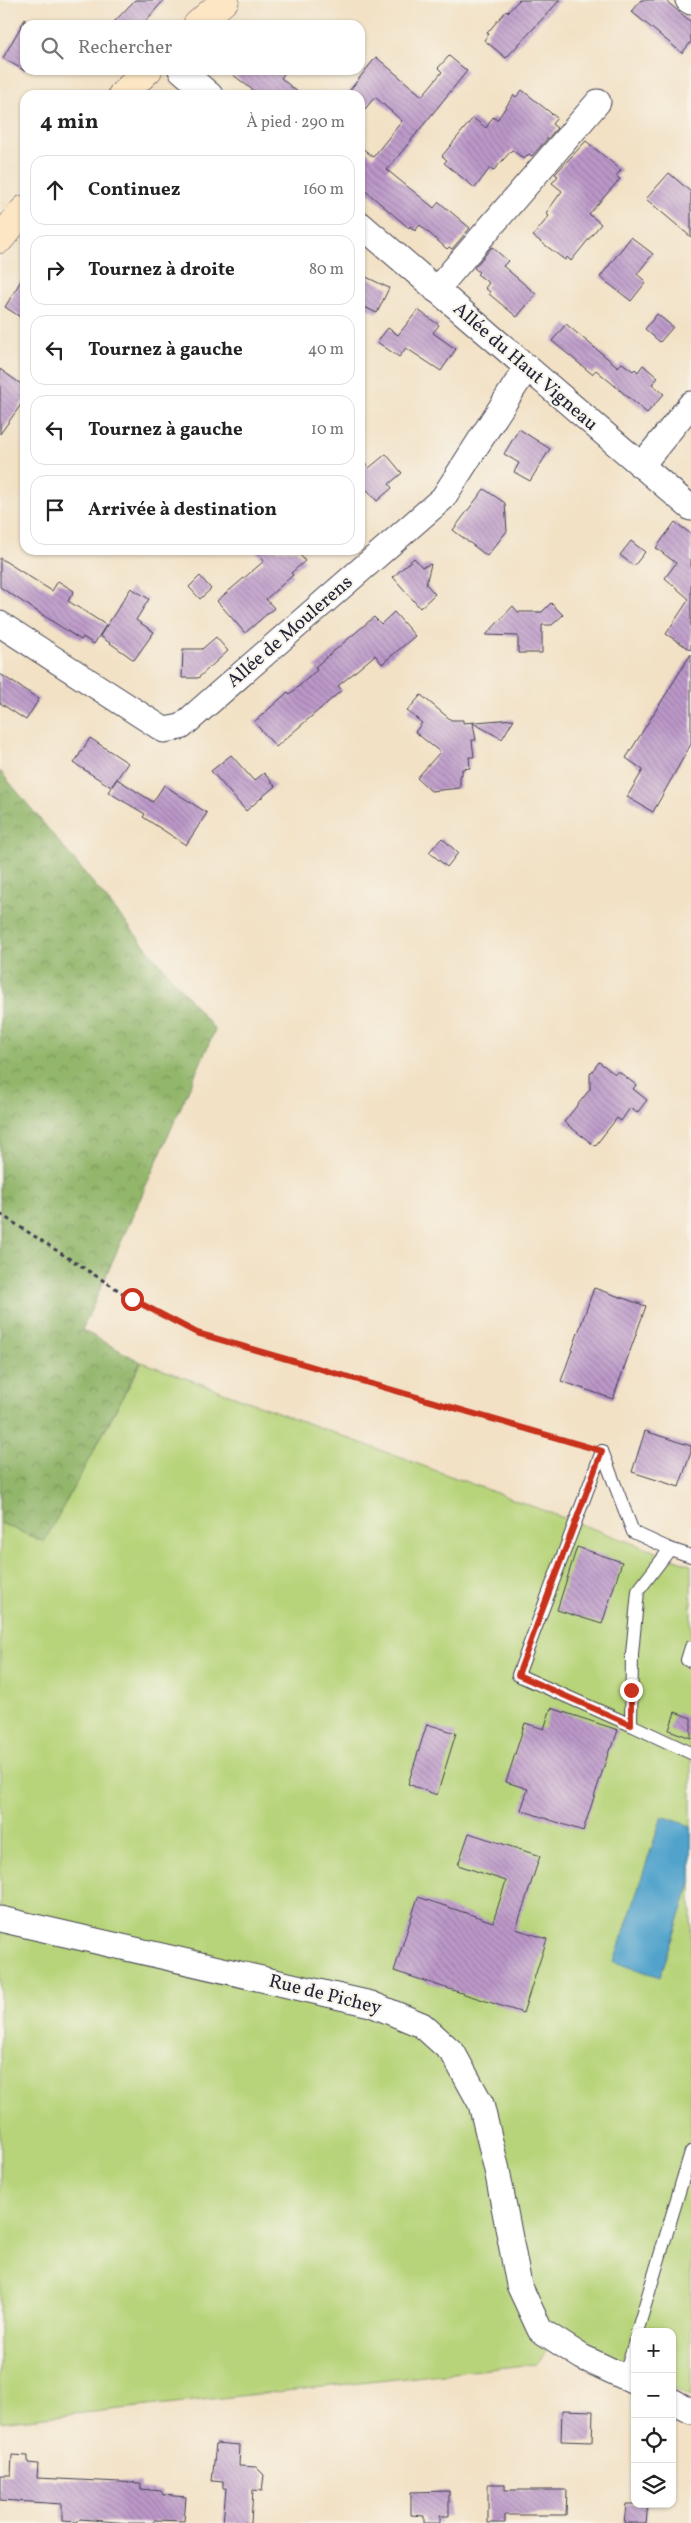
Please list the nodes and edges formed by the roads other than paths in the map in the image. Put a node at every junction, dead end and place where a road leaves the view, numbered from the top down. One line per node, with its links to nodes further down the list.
1 (225, 0): 2 (street)
2 (203, 20)
3 (143, 75): 5 (street)
4 (187, 75): 6 (street)
5 (127, 90)
6 (204, 90)
7 (598, 102): 11 (street)
8 (20, 215): 10 (street)
9 (365, 228): 11 (street, Allée du Haut Vigneau)
10 (0, 239)
11 (436, 290): 12 (street, Allée du Haut Vigneau)
12 (526, 367): 14 (street, Allée du Haut Vigneau); 16 (street, Allée de Moulerens)
13 (691, 404): 14 (street)
14 (641, 466): 15 (street, Allée du Haut Vigneau)
15 (691, 508)
16 (0, 624)
17 (670, 1549): 18 (lane); 21 (lane); 21 (lane)
18 (691, 1556)
19 (691, 1647): 20 (lane)
20 (691, 1661)
21 (631, 1725): 22 (lane)
22 (691, 1753)
23 (0, 1919): 27 (street, Rue de Pichey)
24 (691, 2152): 25 (lane)
25 (639, 2328)
26 (631, 2367): 27 (lane)
27 (629, 2380)
28 (676, 2403): 29 (street)
29 (691, 2411)

